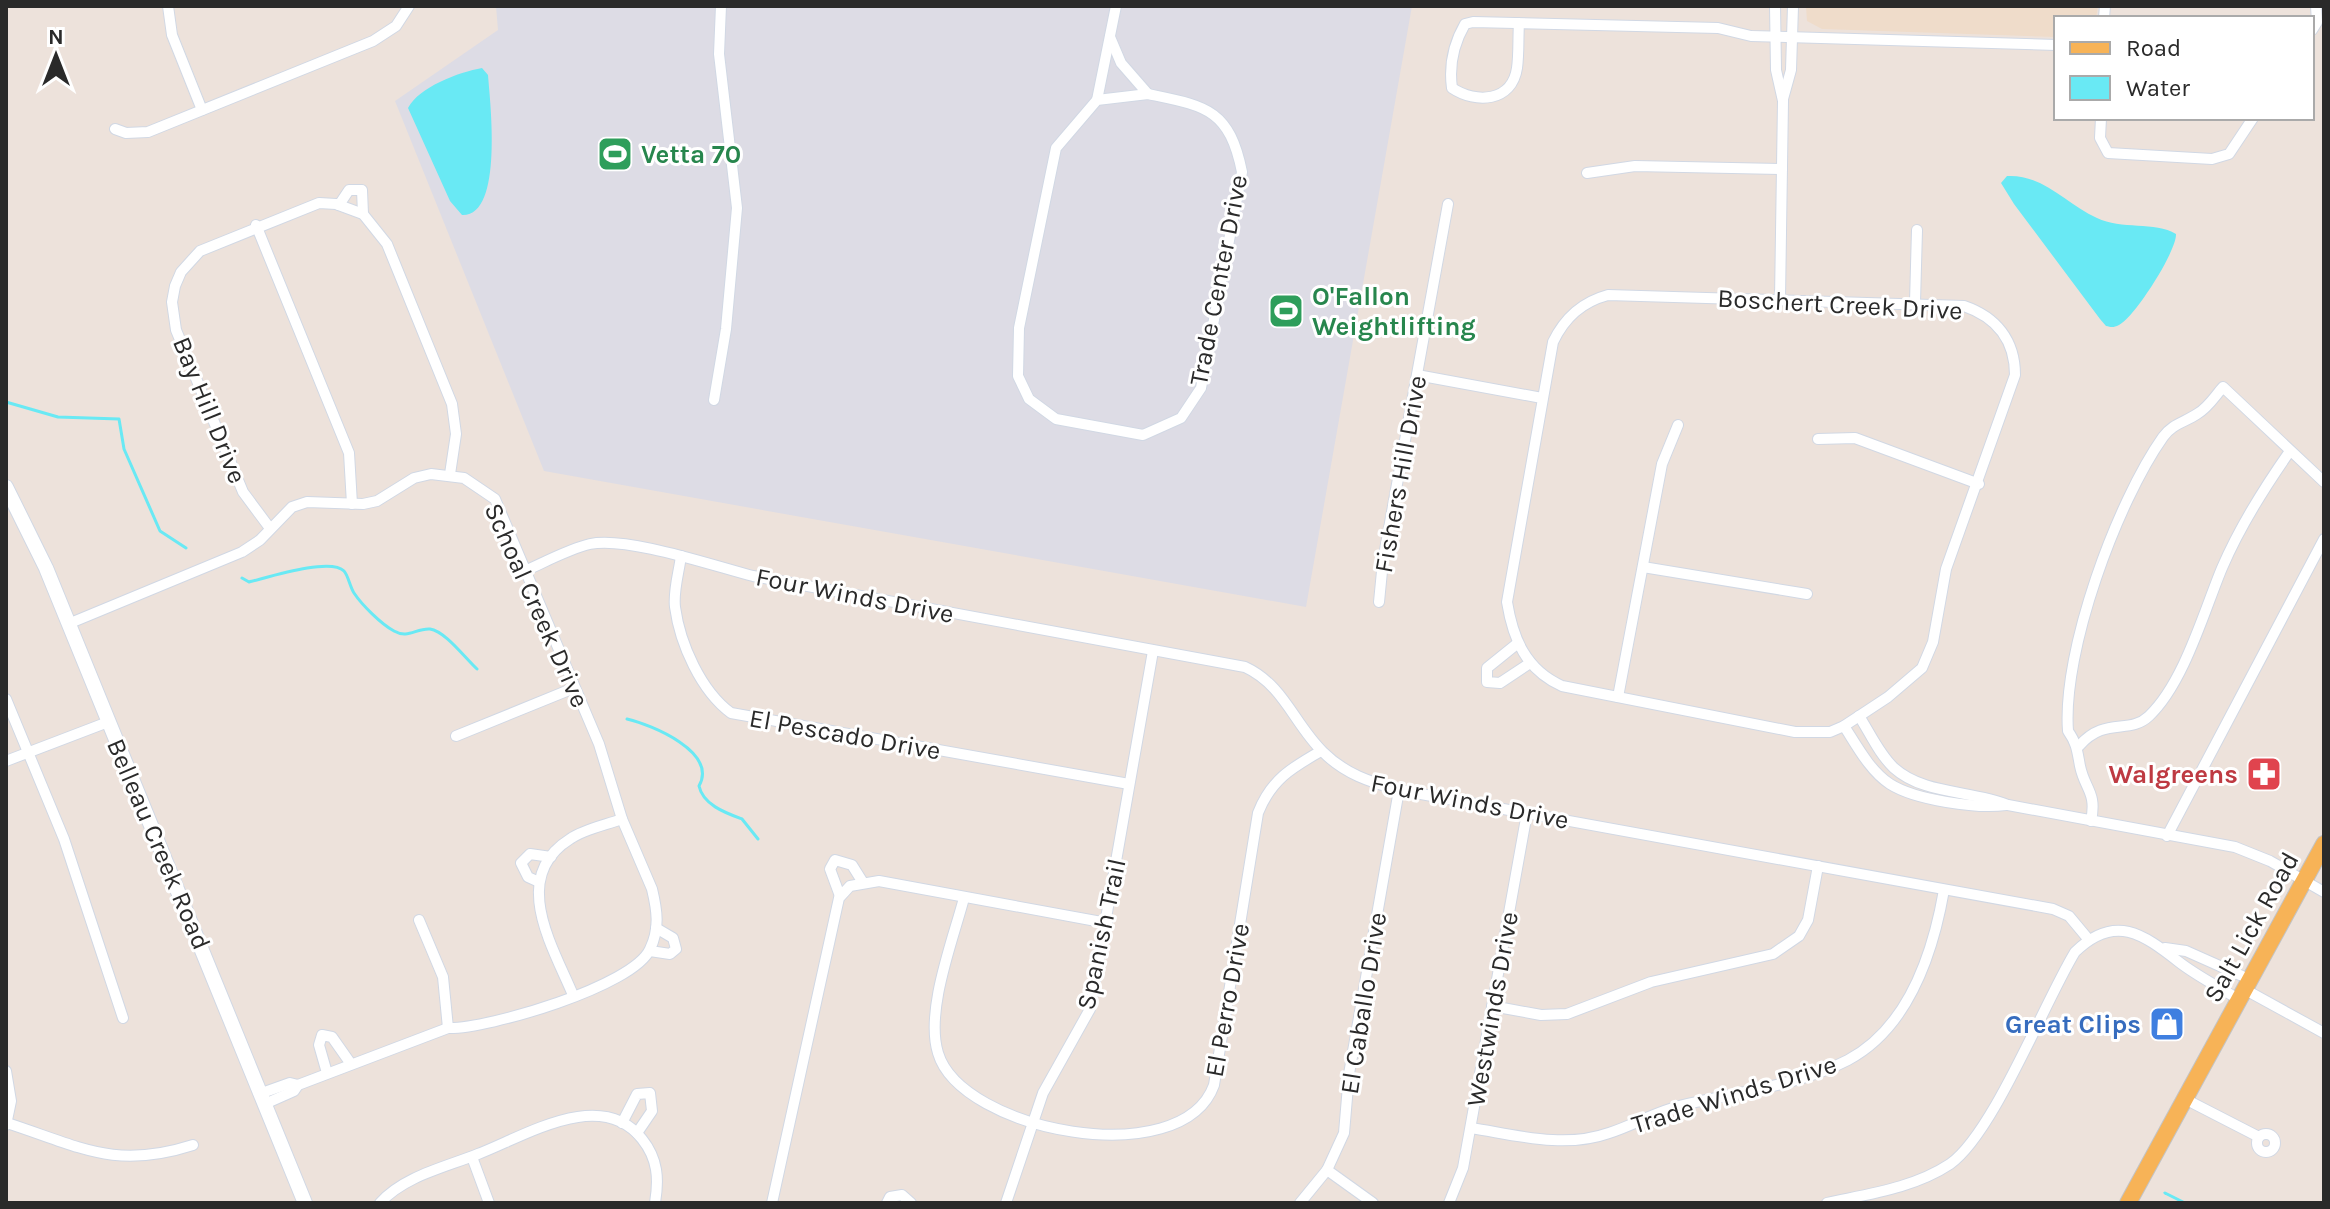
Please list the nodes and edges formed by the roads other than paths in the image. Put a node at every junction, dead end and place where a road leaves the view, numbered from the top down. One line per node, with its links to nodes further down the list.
1 (168, 6): 18 (street)
2 (409, 6): 18 (street)
3 (721, 6): 33 (street)
4 (1116, 6): 10 (street, Trade Center Drive)
5 (1775, 6): 11 (street)
6 (2316, 6): 9 (street)
7 (1793, 11): 12 (street); 13 (street)
8 (1519, 23): 8 (street); 11 (street)
9 (2314, 27)
10 (1110, 37): 15 (street); 16 (street, Trade Center Drive)
11 (1774, 37): 12 (street); 17 (street)
12 (1793, 37): 13 (street); 17 (street)
13 (1819, 38): 14 (street)
14 (2054, 45)
15 (1148, 94): 16 (street, Trade Center Drive); 16 (street, Trade Center Drive)
16 (1097, 100)
17 (1783, 101): 22 (street)
18 (202, 110): 21 (street)
19 (2101, 120): 20 (street)
20 (2252, 120)
21 (115, 129)
22 (1782, 169): 23 (street); 29 (street)
23 (1587, 173)
24 (1448, 204): 31 (street, Fishers Hill Drive)
25 (339, 205): 26 (street, Bay Hill Drive); 26 (street, Bay Hill Drive); 27 (street, Bay Hill Drive)
26 (363, 214): 37 (street, Bay Hill Drive)
27 (256, 225): 41 (street); 42 (street, Bay Hill Drive)
28 (1917, 230): 30 (street)
29 (1780, 299): 30 (street, Boschert Creek Drive); 32 (street, Boschert Creek Drive)
30 (1915, 302): 39 (street, Boschert Creek Drive)
31 (1417, 375): 32 (street); 48 (street, Fishers Hill Drive)
32 (1542, 398): 50 (street, Boschert Creek Drive)
33 (714, 400)
34 (1678, 425): 45 (street)
35 (1818, 439): 39 (street)
36 (2290, 451): 38 (street); 60 (street); 60 (street)
37 (450, 474): 41 (street); 46 (street, Schoal Creek Drive)
38 (2324, 482)
39 (1979, 484): 56 (street, Boschert Creek Drive)
40 (6, 487): 49 (main road, Belleau Creek Road)
41 (352, 504): 42 (street)
42 (269, 527): 49 (street)
43 (2324, 539): 70 (street)
44 (681, 556): 46 (street, Four Winds Drive); 51 (street, Four Winds Drive); 64 (street, El Pescado Drive)
45 (1643, 567): 47 (street); 54 (street)
46 (527, 570): 53 (street, Schoal Creek Drive)
47 (1807, 594)
48 (1379, 602)
49 (68, 624): 57 (main road, Belleau Creek Road)
50 (1518, 643): 52 (street, Boschert Creek Drive); 52 (street)
51 (1153, 651): 61 (street, Four Winds Drive); 64 (street, Spanish Trail)
52 (1530, 663): 54 (street, Boschert Creek Drive)
53 (574, 688): 59 (street); 68 (street, Schoal Creek Drive)
54 (1618, 697): 58 (street, Boschert Creek Drive)
55 (6, 699): 62 (street)
56 (1859, 716): 58 (street, Boschert Creek Drive); 66 (street)
57 (108, 722): 62 (street); 96 (main road, Belleau Creek Road)
58 (1844, 726): 66 (street)
59 (456, 736)
60 (2079, 746): 69 (street)
61 (1321, 751): 65 (street, Four Winds Drive); 98 (street, El Perro Drive)
62 (28, 752): 63 (street); 90 (street)
63 (6, 761)
64 (1129, 784): 82 (street, Spanish Trail)
65 (1399, 790): 67 (street, Four Winds Drive); 106 (street, El Caballo Drive)
66 (2008, 805): 69 (street)
67 (1527, 813): 73 (street, Four Winds Drive); 89 (street, Westwinds Drive)
68 (622, 819): 72 (street); 83 (street, Schoal Creek Drive)
69 (2091, 821): 70 (street)
70 (2167, 836): 76 (street)
71 (2324, 844): 76 (main road, Salt Lick Road)
72 (551, 857): 75 (street); 75 (street)
73 (1818, 866): 77 (street, Four Winds Drive); 89 (street)
74 (862, 881): 79 (street); 79 (street); 80 (street)
75 (539, 882): 88 (street)
76 (2305, 882): 78 (street); 87 (main road, Salt Lick Road)
77 (1944, 890): 84 (street, Four Winds Drive); 101 (street, Trade Winds Drive)
78 (2324, 892)
79 (840, 896): 111 (street)
80 (964, 898): 82 (street); 98 (street, El Perro Drive)
81 (419, 920): 91 (street)
82 (1107, 923): 98 (street, Spanish Trail)
83 (656, 928): 86 (street, Schoal Creek Drive); 86 (street, Schoal Creek Drive)
84 (2089, 940): 85 (street); 118 (street)
85 (2165, 948): 87 (street); 87 (street)
86 (650, 951): 88 (street, Schoal Creek Drive)
87 (2244, 989): 92 (street); 97 (main road, Salt Lick Road)
88 (573, 995): 91 (street, Schoal Creek Drive)
89 (1492, 1006): 101 (street, Westwinds Drive)
90 (123, 1018)
91 (448, 1028): 93 (street, Schoal Creek Drive)
92 (2324, 1033)
93 (351, 1064): 95 (street, Schoal Creek Drive); 95 (street)
94 (6, 1071): 100 (street)
95 (327, 1073): 96 (street, Schoal Creek Drive)
96 (264, 1098): 107 (main road, Belleau Creek Road)
97 (2185, 1099): 103 (street); 119 (main road, Salt Lick Road)
98 (1032, 1122): 114 (street, Spanish Trail)
99 (622, 1123): 102 (street); 102 (street); 105 (street)
100 (7, 1124): 104 (street)
101 (1471, 1128): 117 (street, Westwinds Drive)
102 (637, 1133): 110 (street)
103 (2259, 1137)
104 (193, 1145)
105 (472, 1157): 108 (street); 109 (street)
106 (1327, 1170): 115 (street, El Caballo Drive); 116 (street)
107 (305, 1203)
108 (380, 1203)
109 (489, 1203)
110 (655, 1203)
111 (772, 1203)
112 (887, 1203): 113 (street)
113 (911, 1203)
114 (1006, 1203)
115 (1300, 1203)
116 (1373, 1203)
117 (1449, 1203)
118 (1827, 1203)
119 (2128, 1203)

